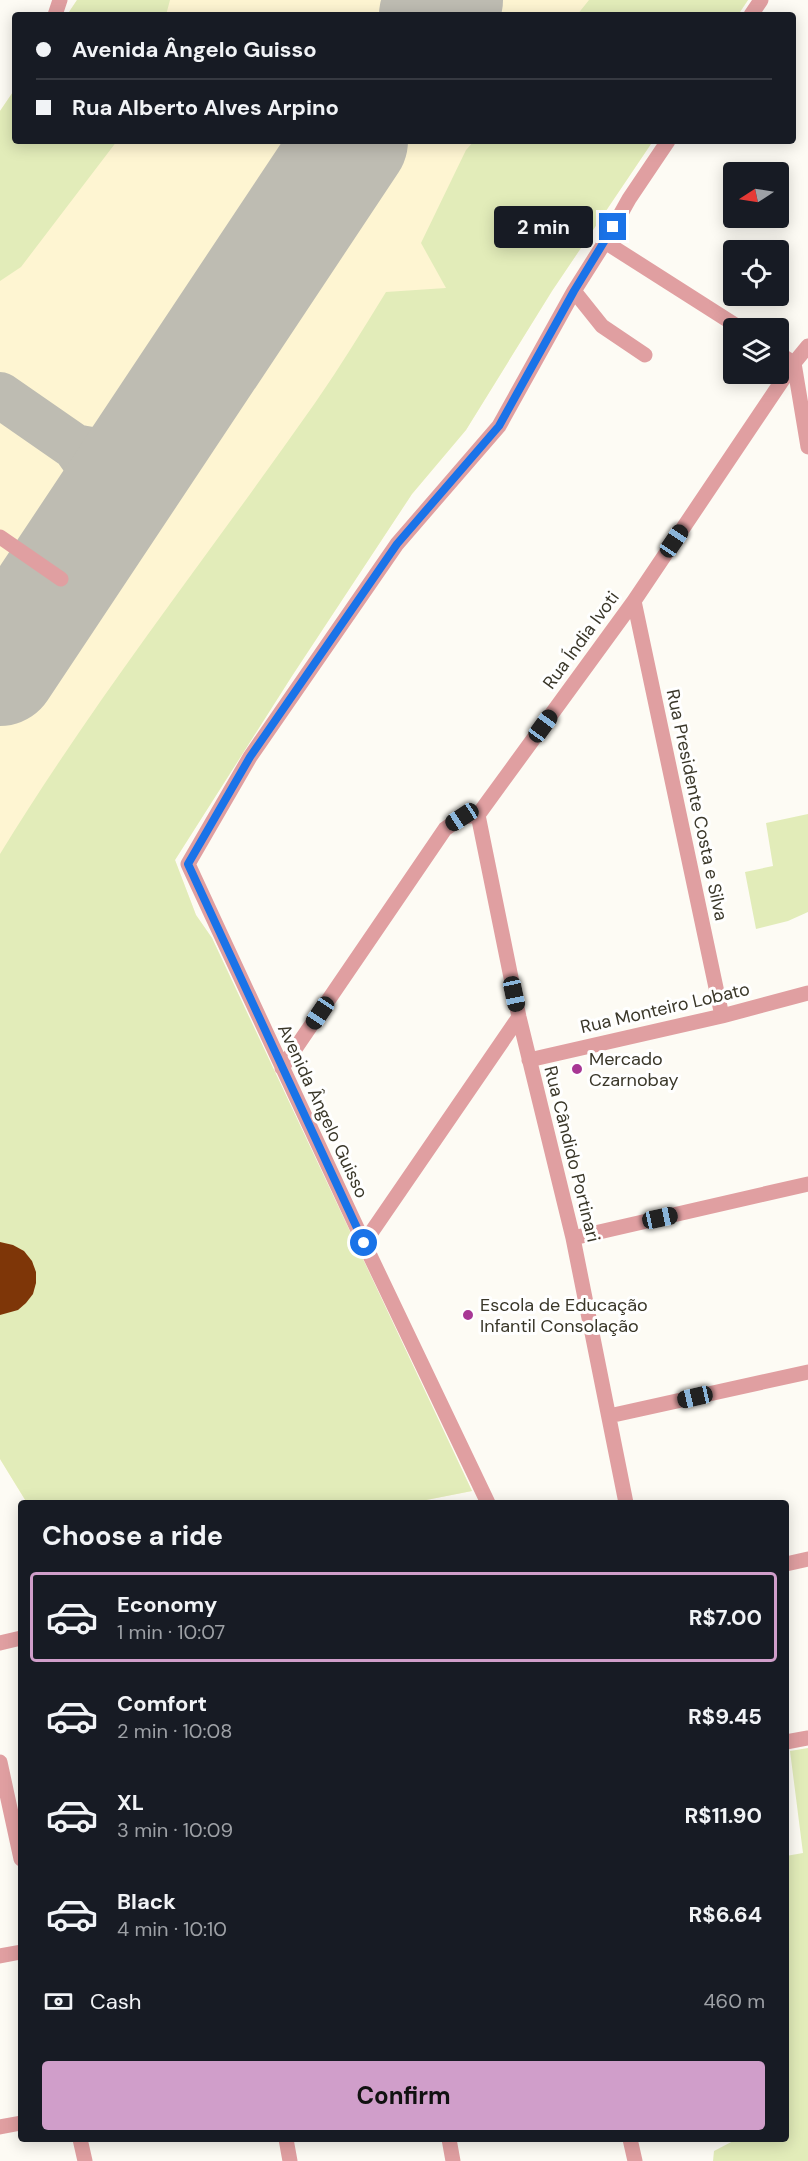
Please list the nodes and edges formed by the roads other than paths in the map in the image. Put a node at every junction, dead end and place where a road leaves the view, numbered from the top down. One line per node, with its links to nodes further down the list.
1 (666, 144): 2 (street)
2 (605, 242): 3 (street); 4 (street)
3 (574, 291): 6 (street); 16 (street, Avenida Ângelo Guisso)
4 (724, 318)
5 (803, 353): 7 (street); 10 (street, Rua Índia Ivoti)
6 (645, 355)
7 (808, 447)
8 (0, 537): 9 (street)
9 (61, 579)
10 (634, 601): 11 (street, Rua Índia Ivoti); 14 (street, Rua Presidente Costa e Silva)
11 (478, 815): 13 (street, Rua Cândido Portinari); 16 (street)
12 (808, 993): 14 (street, Rua Monteiro Lobato)
13 (519, 1017): 15 (street, Rua Cândido Portinari); 19 (street)
14 (722, 1017): 15 (street, Rua Monteiro Lobato)
15 (530, 1060): 18 (street, Rua Cândido Portinari)
16 (282, 1068): 19 (street, Avenida Ângelo Guisso)
17 (808, 1184): 18 (street)
18 (573, 1238): 21 (street, Rua Cândido Portinari)
19 (364, 1243): 22 (street, Avenida Ângelo Guisso)
20 (808, 1372): 21 (street)
21 (609, 1416): 23 (street, Rua Cândido Portinari)
22 (487, 1500)
23 (625, 1500)
24 (808, 1559): 25 (street)
25 (789, 1563)
26 (18, 1639): 27 (street)
27 (0, 1643)
28 (808, 1738): 29 (street)
29 (789, 1741)
30 (0, 1762): 31 (street)
31 (4, 1803): 32 (street)
32 (18, 1849)
33 (18, 1953): 34 (street)
34 (0, 1956)
35 (18, 2124): 36 (street)
36 (0, 2127)
37 (81, 2142): 41 (street)
38 (287, 2142): 42 (street)
39 (449, 2142): 43 (street)
40 (631, 2142): 44 (street)
41 (85, 2161)
42 (290, 2161)
43 (453, 2161)
44 (635, 2161)

